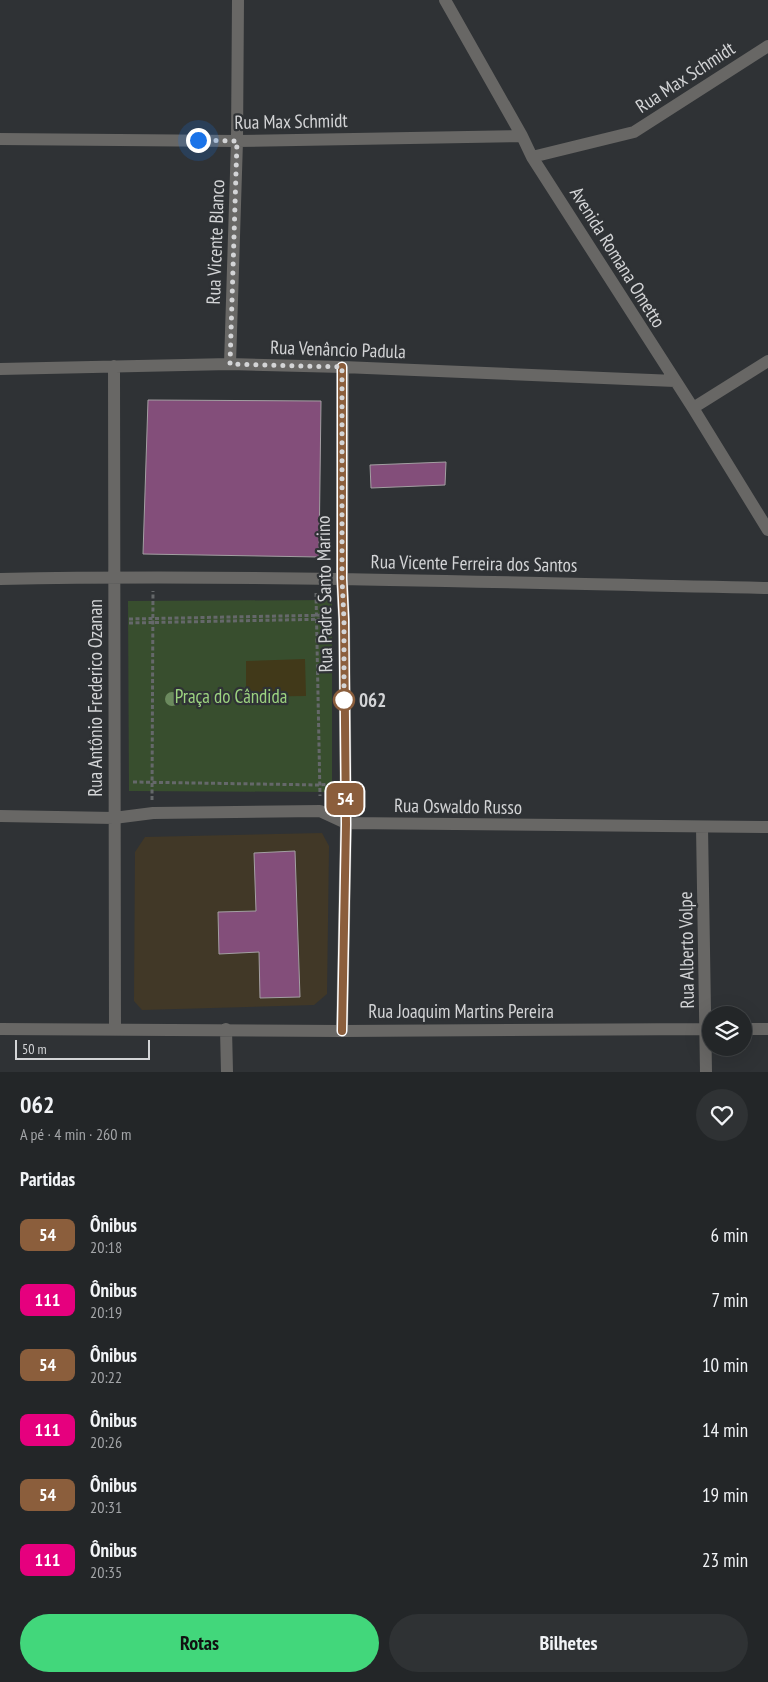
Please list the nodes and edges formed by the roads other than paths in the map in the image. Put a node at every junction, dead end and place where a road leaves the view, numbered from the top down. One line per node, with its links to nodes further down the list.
1 (238, 0): 6 (street, Rua Vicente Blanco)
2 (445, 0): 4 (street, Avenida Romana Ometto)
3 (768, 46): 7 (street, Rua Max Schmidt)
4 (522, 136): 6 (street, Rua Max Schmidt); 7 (street, Avenida Romana Ometto)
5 (0, 139): 6 (street, Rua Max Schmidt)
6 (237, 141): 9 (street, Rua Vicente Blanco)
7 (532, 157): 13 (street, Avenida Romana Ometto)
8 (768, 361): 14 (street)
9 (230, 364): 10 (street, Rua Venâncio Padula); 11 (street, Rua Venâncio Padula)
10 (114, 366): 12 (street, Rua Venâncio Padula); 16 (street, Rua Antônio Frederico Ozanan)
11 (342, 367): 13 (street, Rua Venâncio Padula); 18 (street, Rua Padre Santo Marino)
12 (0, 369)
13 (675, 381): 14 (street, Avenida Romana Ometto)
14 (693, 408): 15 (street, Avenida Romana Ometto)
15 (768, 530)
16 (113, 577): 17 (street, Rua Vicente Ferreira dos Santos); 18 (street, Rua Vicente Ferreira dos Santos); 21 (street, Rua Antônio Frederico Ozanan)
17 (0, 579)
18 (342, 579): 19 (street, Rua Vicente Ferreira dos Santos); 22 (street, Rua Padre Santo Marino)
19 (768, 588)
20 (0, 816): 21 (street, Rua Oswaldo Russo)
21 (114, 818): 22 (street, Rua Oswaldo Russo); 30 (street, Rua Antônio Frederico Ozanan)
22 (346, 824): 23 (street, Rua Oswaldo Russo); 32 (street, Rua Padre Santo Marino)
23 (702, 827): 24 (street, Rua Oswaldo Russo); 25 (street, Rua Alberto Volpe)
24 (768, 827)
25 (708, 1006)
26 (0, 1029): 30 (street, Rua Joaquim Martins Pereira)
27 (702, 1029): 32 (street, Rua Joaquim Martins Pereira)
28 (752, 1029): 29 (street)
29 (768, 1029)
30 (115, 1030): 31 (street, Rua Joaquim Martins Pereira)
31 (226, 1030): 32 (street, Rua Joaquim Martins Pereira); 34 (street)
32 (342, 1031)
33 (707, 1056): 35 (street, Rua Alberto Volpe)
34 (227, 1072)
35 (706, 1072)

